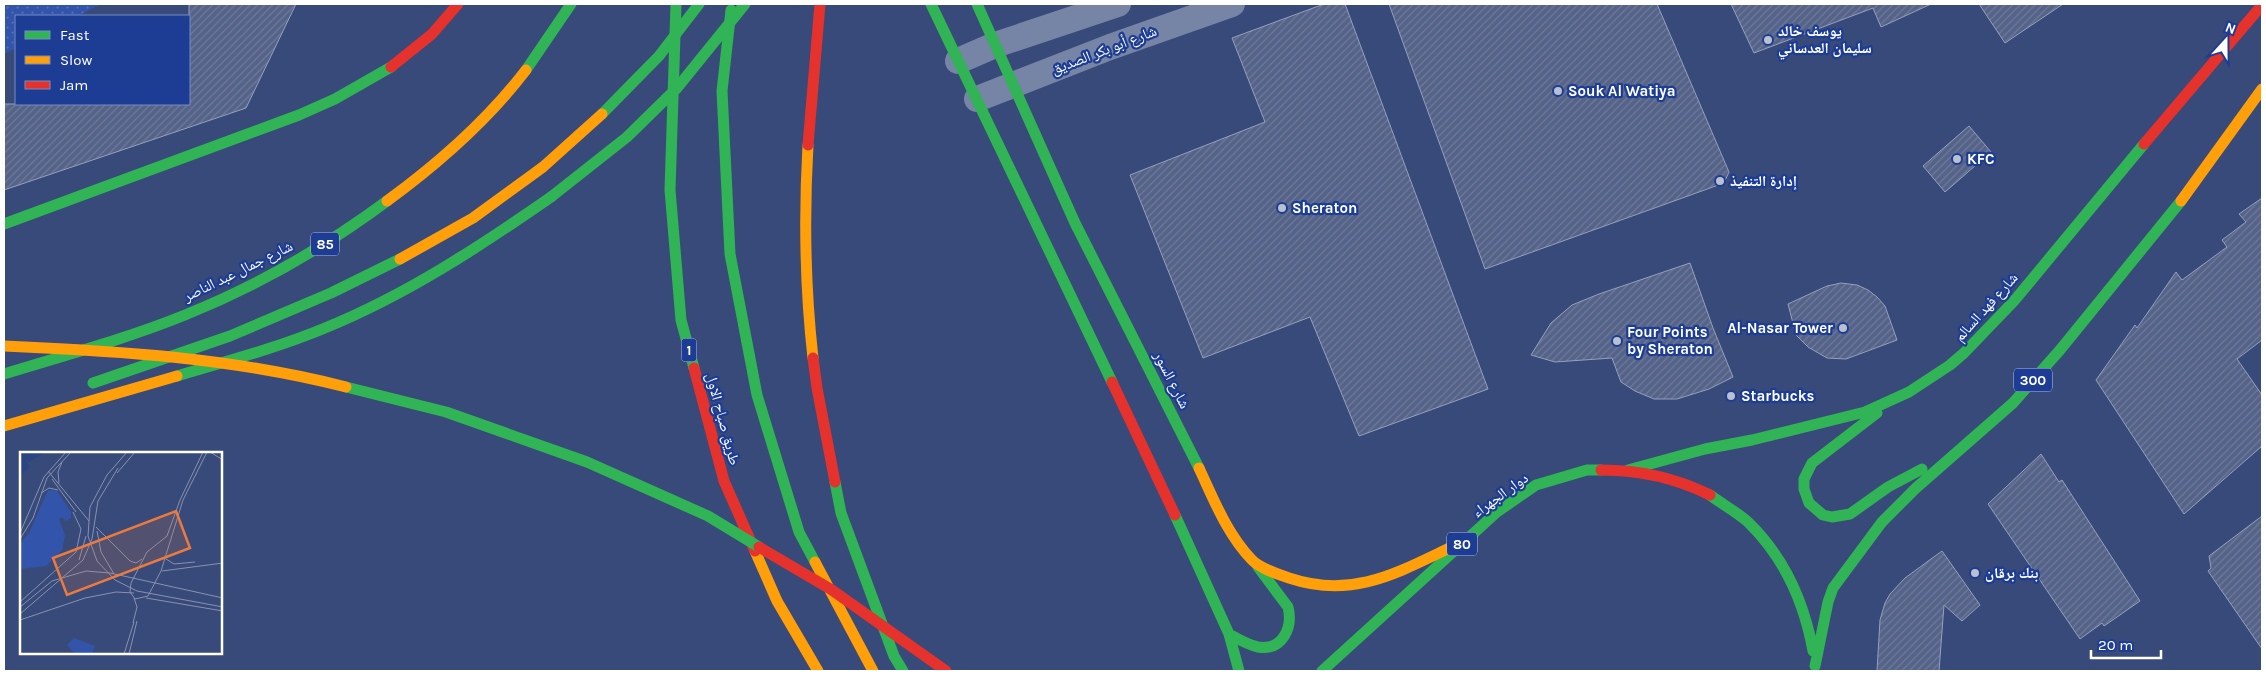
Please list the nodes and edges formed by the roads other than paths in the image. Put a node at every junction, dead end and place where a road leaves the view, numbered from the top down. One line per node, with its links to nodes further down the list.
1 (458, 4): 18 (main road)
2 (571, 4): 20 (main road, شارع جمال عبد الناصر / 85)
3 (676, 4): 30 (main road, طريق صباح الاول / 1)
4 (699, 4): 21 (main road, bridge)
5 (731, 4): 31 (main road)
6 (745, 4): 23 (main road, bridge)
7 (820, 4): 32 (main road)
8 (931, 4): 14 (main road)
9 (978, 4): 13 (main road, شارع السور)
10 (1118, 4): 13 (street)
11 (1232, 4): 15 (street, شارع أبو بكر الصديق)
12 (2262, 5): 22 (main road, شارع فهد السالم)
13 (995, 45): 14 (street); 15 (main road, شارع السور)
14 (958, 61): 17 (main road)
15 (1013, 85): 17 (street, شارع أبو بكر الصديق); 27 (main road, شارع السور)
16 (2262, 89): 24 (main road, 300)
17 (977, 99): 28 (main road)
18 (4, 224)
19 (4, 346): 33 (main road, bridge)
20 (4, 374)
21 (81, 387)
22 (1890, 402): 24 (main road); 25 (main road, شارع فهد السالم)
23 (4, 426)
24 (1951, 458): 29 (main road, 300)
25 (1628, 470): 26 (main road, دوار الجهراء / 80); 29 (main road, دوار الجهراء / 80)
26 (1464, 542): 27 (main road, شارع السور); 35 (main road, دوار الجهراء / 80)
27 (1253, 561): 28 (main road)
28 (1229, 634): 34 (main road)
29 (1814, 669)
30 (818, 671)
31 (872, 671)
32 (902, 671)
33 (946, 671)
34 (1239, 671)
35 (1322, 671)

